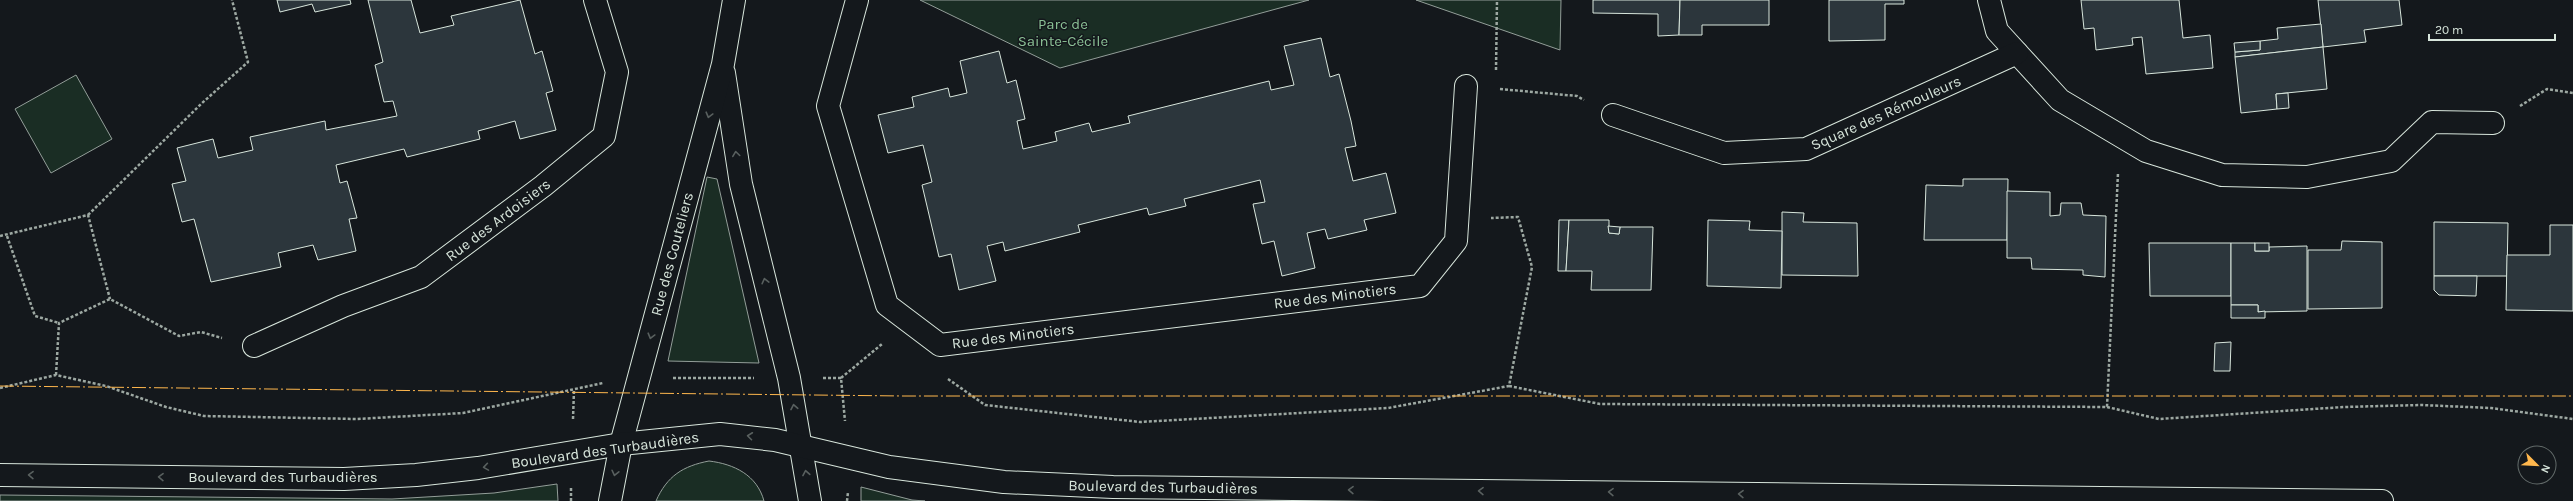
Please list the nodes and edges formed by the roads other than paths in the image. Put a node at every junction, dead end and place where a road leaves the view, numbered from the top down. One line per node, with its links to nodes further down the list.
1 (595, 0): 10 (street, Rue des Ardoisiers)
2 (734, 0): 6 (street, Rue des Couteliers)
3 (857, 0): 7 (street, Rue des Minotiers)
4 (1989, 0): 5 (street)
5 (2017, 53): 8 (street, Square des Rémouleurs); 9 (street)
6 (723, 64): 11 (street, Rue des Couteliers, one-way to 11); 12 (street, Rue des Couteliers, one-way to 6)
7 (1466, 86)
8 (1613, 115)
9 (2493, 123)
10 (254, 346)
11 (621, 444): 12 (street, Boulevard des Turbaudières, one-way to 11); 13 (street, Boulevard des Turbaudières, one-way to 13); 14 (street, Rue des Couteliers, one-way to 14)
12 (802, 445): 15 (street, Rue des Couteliers, one-way to 12); 16 (street, Boulevard des Turbaudières, one-way to 12)
13 (0, 475)
14 (610, 501)
15 (810, 501)
16 (2382, 501)

